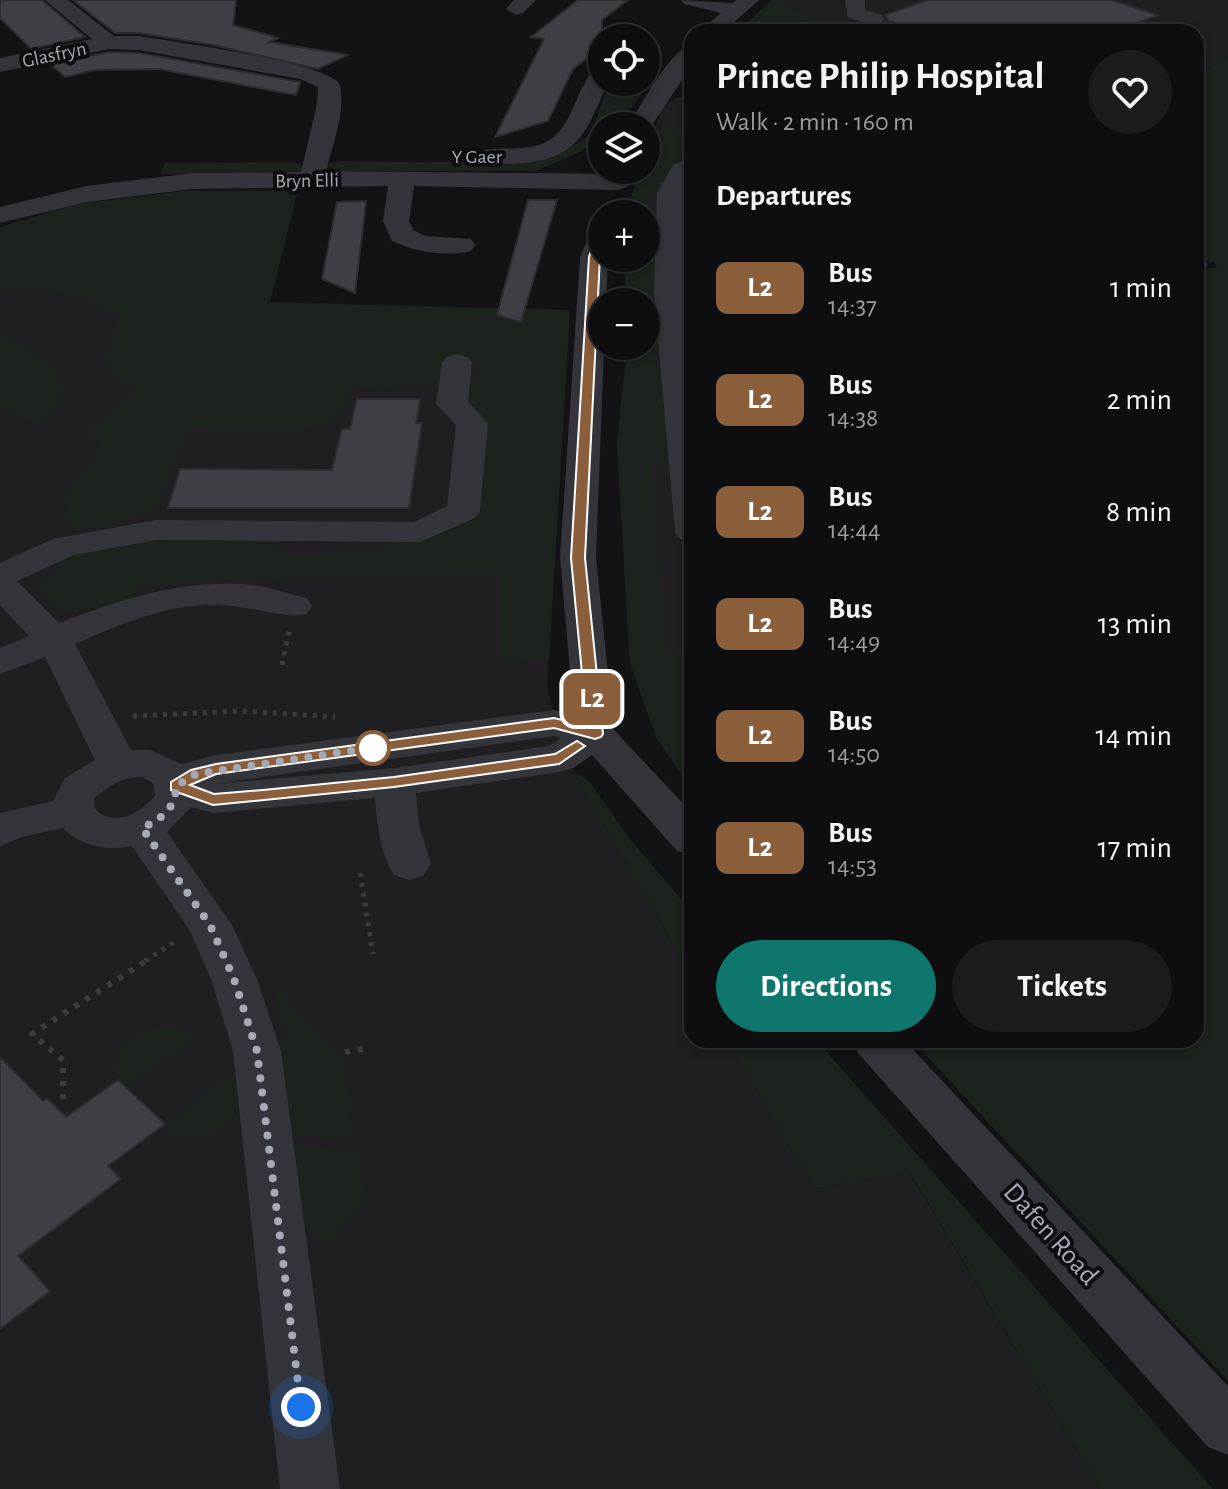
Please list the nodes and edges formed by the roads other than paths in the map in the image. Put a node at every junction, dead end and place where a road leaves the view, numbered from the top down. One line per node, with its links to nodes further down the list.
1 (55, 0): 7 (street)
2 (691, 0): 4 (street)
3 (855, 0): 5 (street)
4 (743, 5): 6 (street)
5 (874, 20)
6 (720, 24)
7 (109, 42): 9 (street, Glasfryn); 15 (street)
8 (684, 62): 10 (street)
9 (0, 65)
10 (666, 84): 11 (street); 13 (street)
11 (684, 86)
12 (590, 96): 15 (street, Y Gaer)
13 (649, 112)
14 (206, 157): 15 (street)
15 (314, 168): 18 (street, Bryn Elli); 19 (street, Bryn Elli)
16 (684, 169): 23 (street)
17 (588, 176): 18 (street, Bryn Elli)
18 (402, 178): 20 (street)
19 (0, 215)
20 (461, 245)
21 (593, 272): 29 (street)
22 (457, 363): 24 (street)
23 (684, 379)
24 (0, 576)
25 (0, 584): 27 (street)
26 (294, 606): 27 (street)
27 (54, 640): 28 (street); 30 (street)
28 (0, 662)
29 (595, 734): 31 (street); 32 (street); 36 (street)
30 (118, 765): 32 (street); 33 (street)
31 (394, 782): 32 (street); 37 (street)
32 (176, 786): 34 (street)
33 (74, 811): 34 (street); 35 (street)
34 (142, 828): 40 (street)
35 (0, 831)
36 (684, 831)
37 (409, 864)
38 (882, 1048): 39 (street, Dafen Road)
39 (1228, 1427)
40 (310, 1489)

